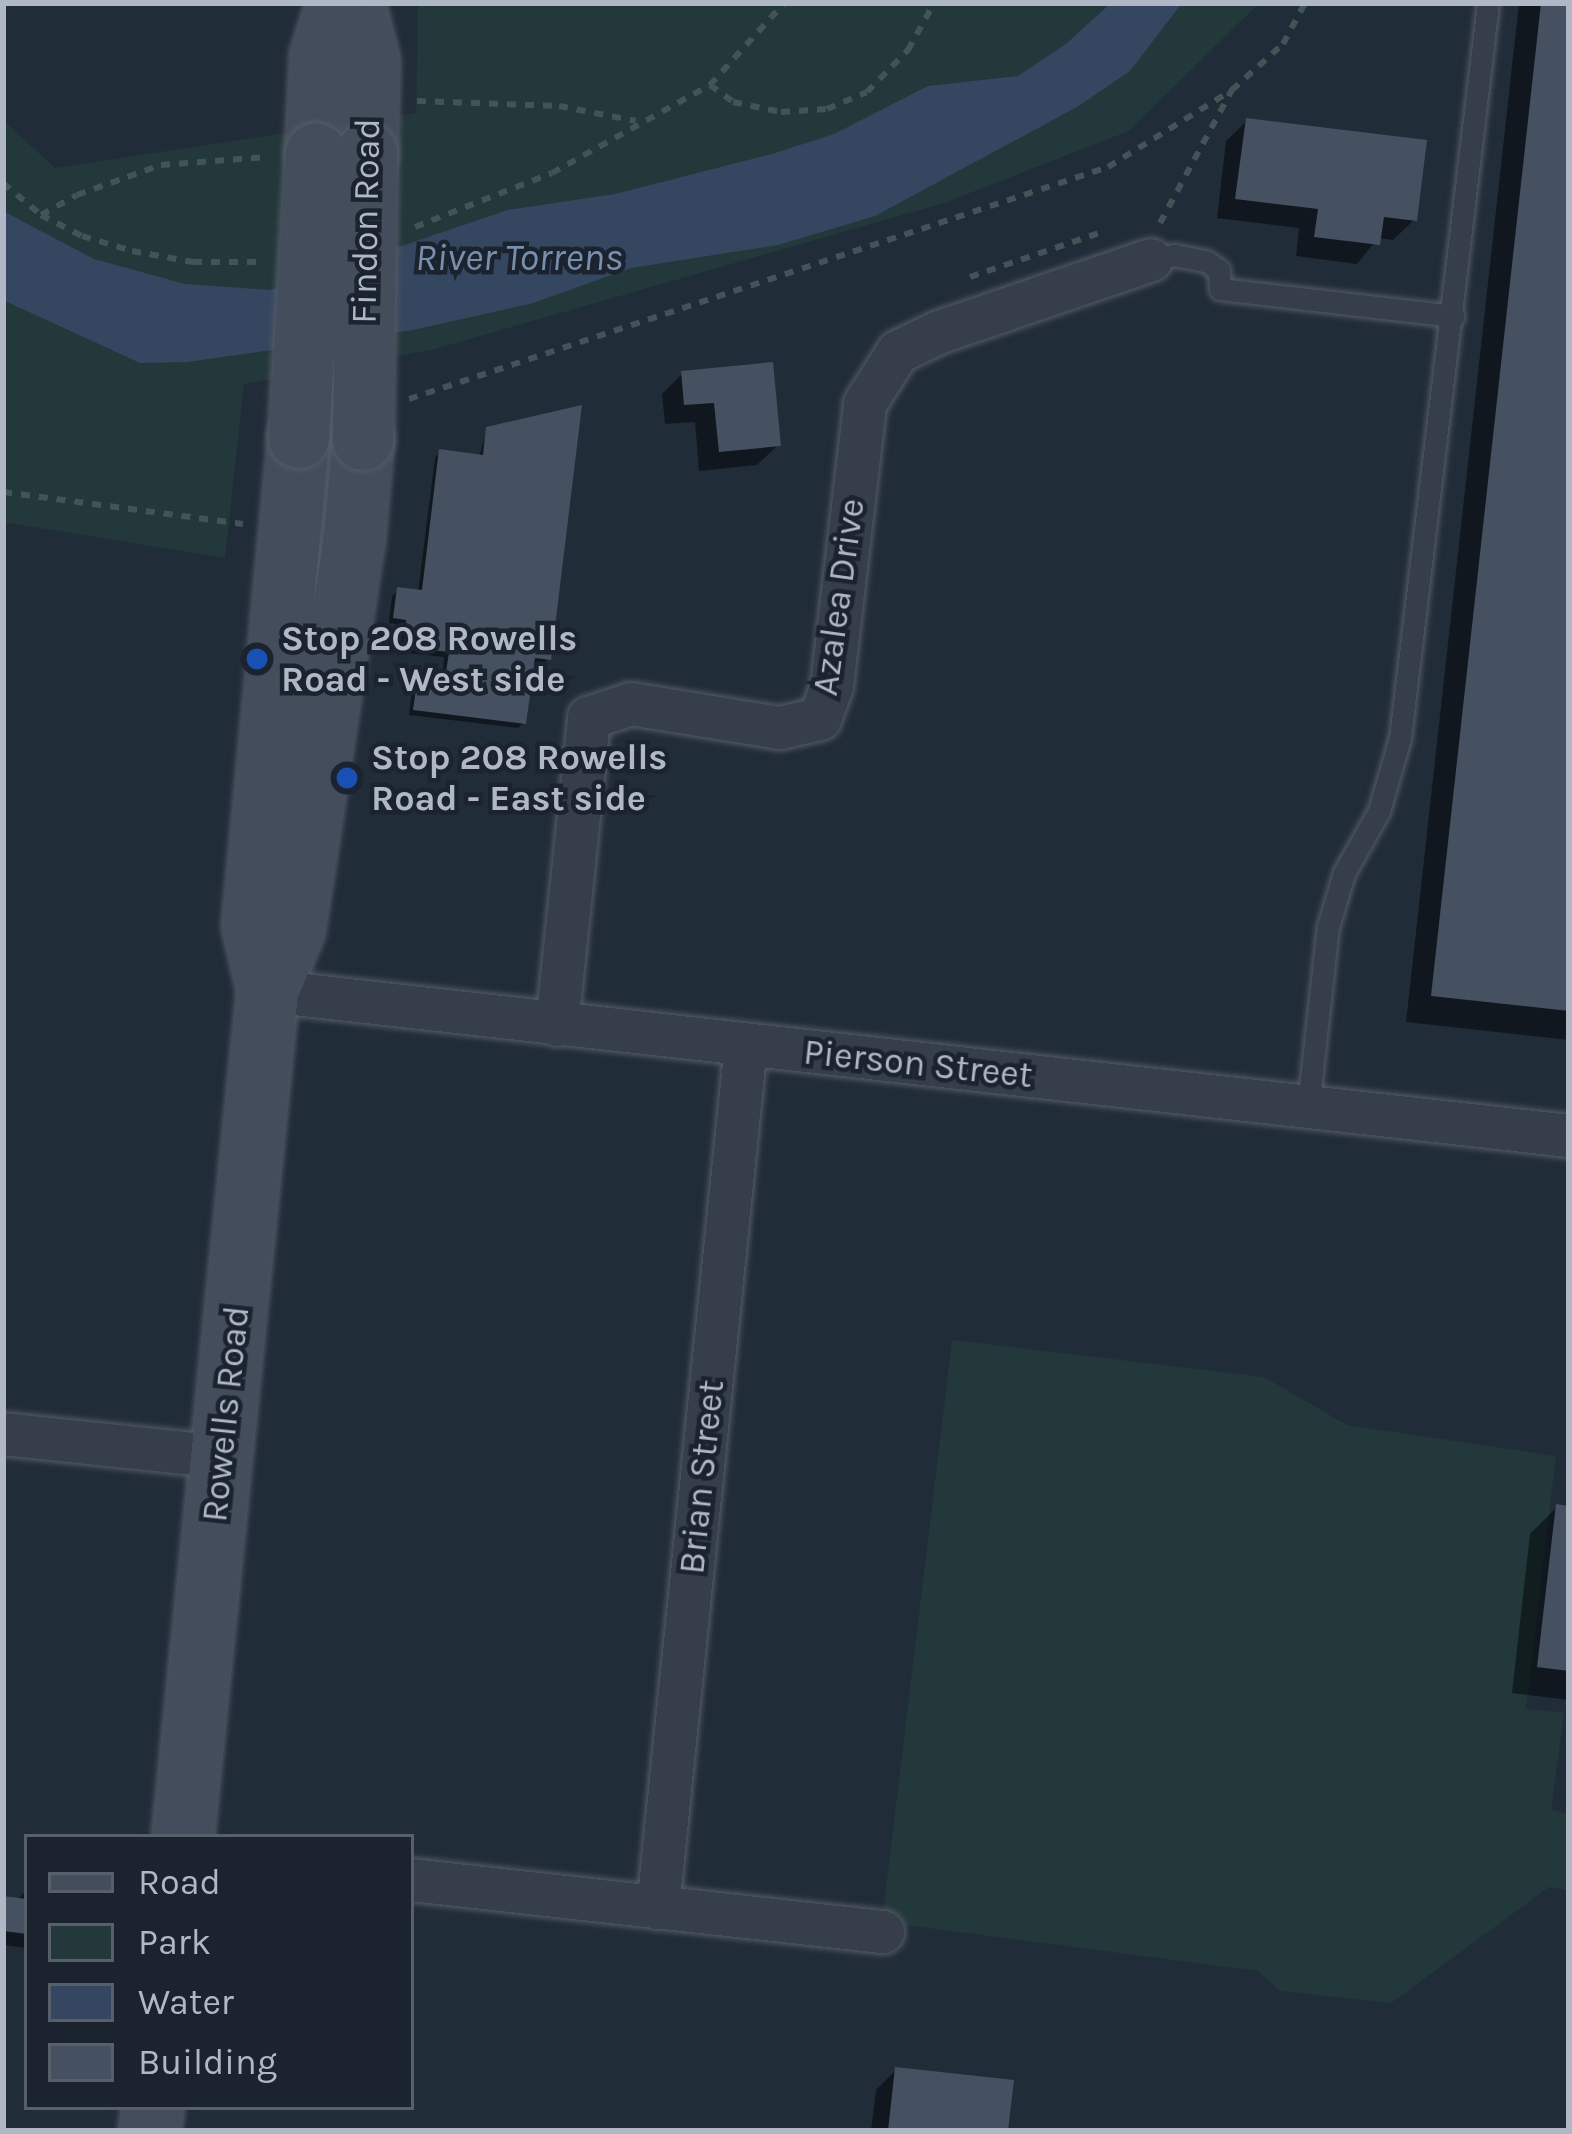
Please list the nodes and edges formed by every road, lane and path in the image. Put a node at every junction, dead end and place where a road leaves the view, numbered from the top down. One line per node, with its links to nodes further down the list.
1 (338, 3): 9 (main road, Findon Road)
2 (354, 3): 9 (main road, Findon Road)
3 (934, 3): 6 (path)
4 (1305, 3): 7 (path)
5 (1487, 3): 12 (lane)
6 (710, 85)
7 (1232, 90): 11 (path); 14 (path)
8 (640, 122): 9 (path)
9 (350, 136): 10 (path); 13 (main road, Findon Road, bridge); 14 (main road, Findon Road, bridge)
10 (41, 215)
11 (1151, 260): 12 (lane); 18 (street, Azalea Drive)
12 (1453, 316): 20 (lane)
13 (299, 438): 16 (main road, Rowells Road)
14 (363, 440): 17 (main road, Rowells Road)
15 (3, 493): 16 (path)
16 (293, 529): 17 (main road, Rowells Road)
17 (268, 991): 18 (street, Pierson Street); 23 (main road, Rowells Road)
18 (557, 1025): 19 (street, Pierson Street)
19 (746, 1045): 20 (street, Pierson Street); 26 (street, Brian Street)
20 (1308, 1107): 21 (street, Pierson Street)
21 (1569, 1136)
22 (3, 1434): 23 (street)
23 (221, 1457): 24 (main road, Rowells Road)
24 (183, 1834)
25 (414, 1880): 26 (street)
26 (658, 1908): 27 (street)
27 (883, 1932)

